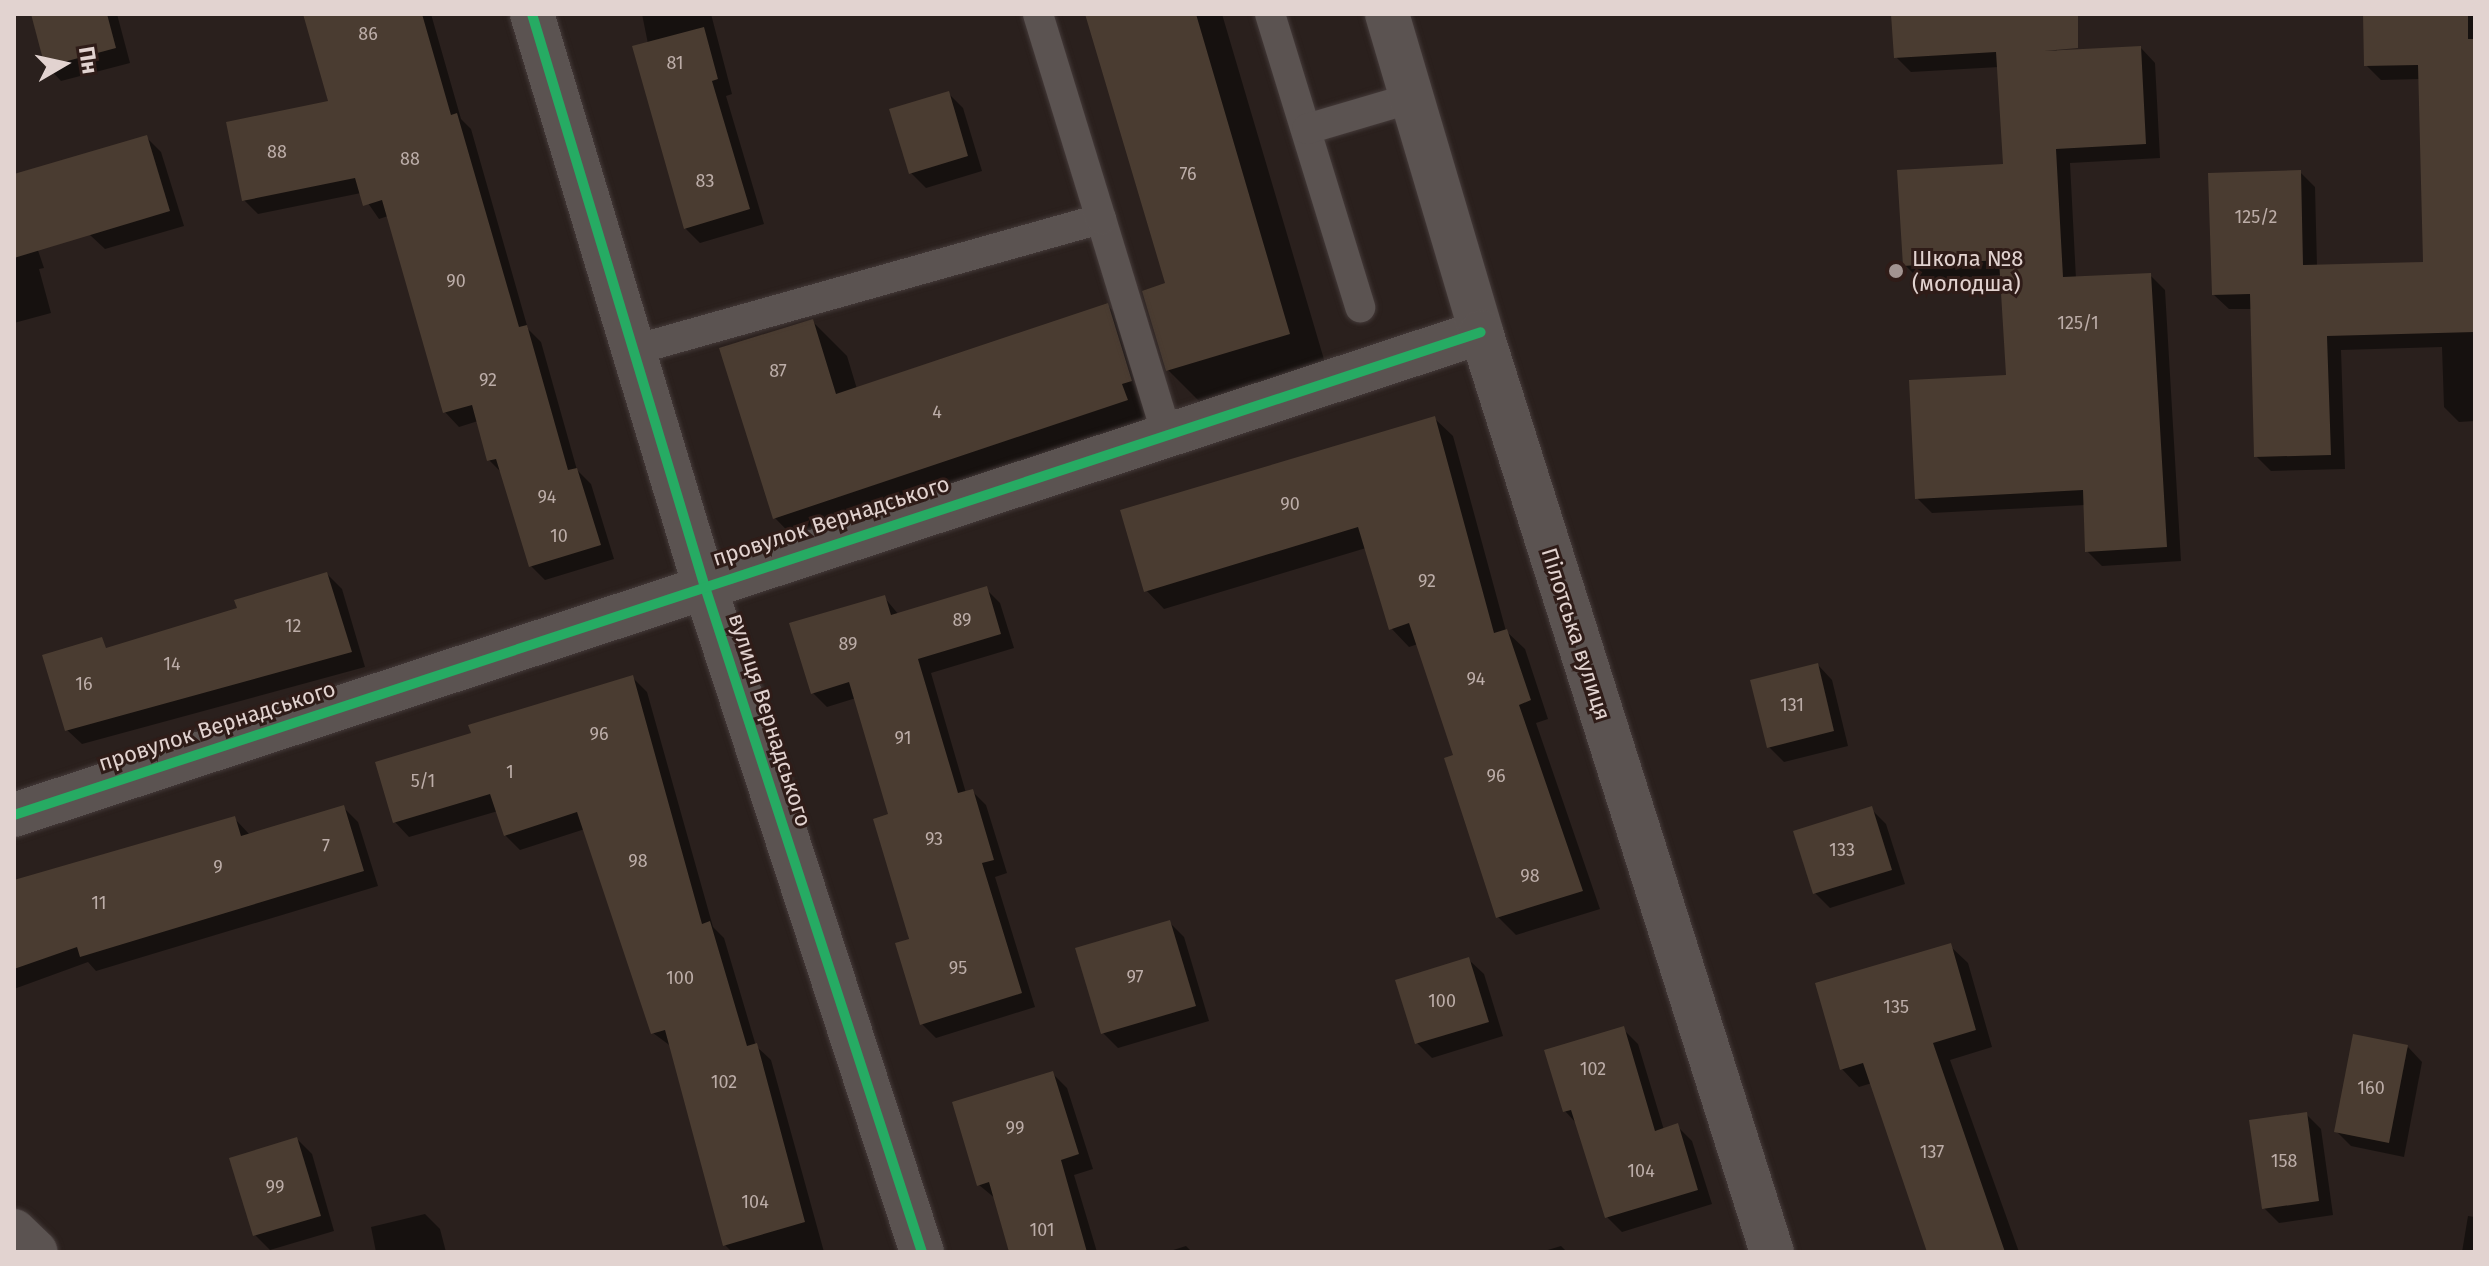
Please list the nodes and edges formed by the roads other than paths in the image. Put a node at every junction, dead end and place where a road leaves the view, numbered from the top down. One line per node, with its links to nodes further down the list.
1 (532, 14): 10 (street, вулиця Вернадського)
2 (1038, 14): 7 (lane)
3 (1270, 14): 6 (lane)
4 (1387, 14): 5 (street, Пілотська вулиця)
5 (1412, 98): 6 (lane); 9 (street, Пілотська вулиця)
6 (1307, 129): 8 (lane)
7 (1101, 219): 10 (lane); 11 (lane)
8 (1360, 307)
9 (1481, 332): 11 (street, провулок Вернадського); 17 (street, Пілотська вулиця)
10 (634, 350): 12 (street, вулиця Вернадського)
11 (1166, 432): 12 (street, провулок Вернадського)
12 (704, 584): 13 (street, провулок Вернадського); 16 (street, вулиця Вернадського)
13 (14, 815)
14 (14, 1231): 15 (street)
15 (36, 1252)
16 (922, 1252)
17 (1772, 1252)

